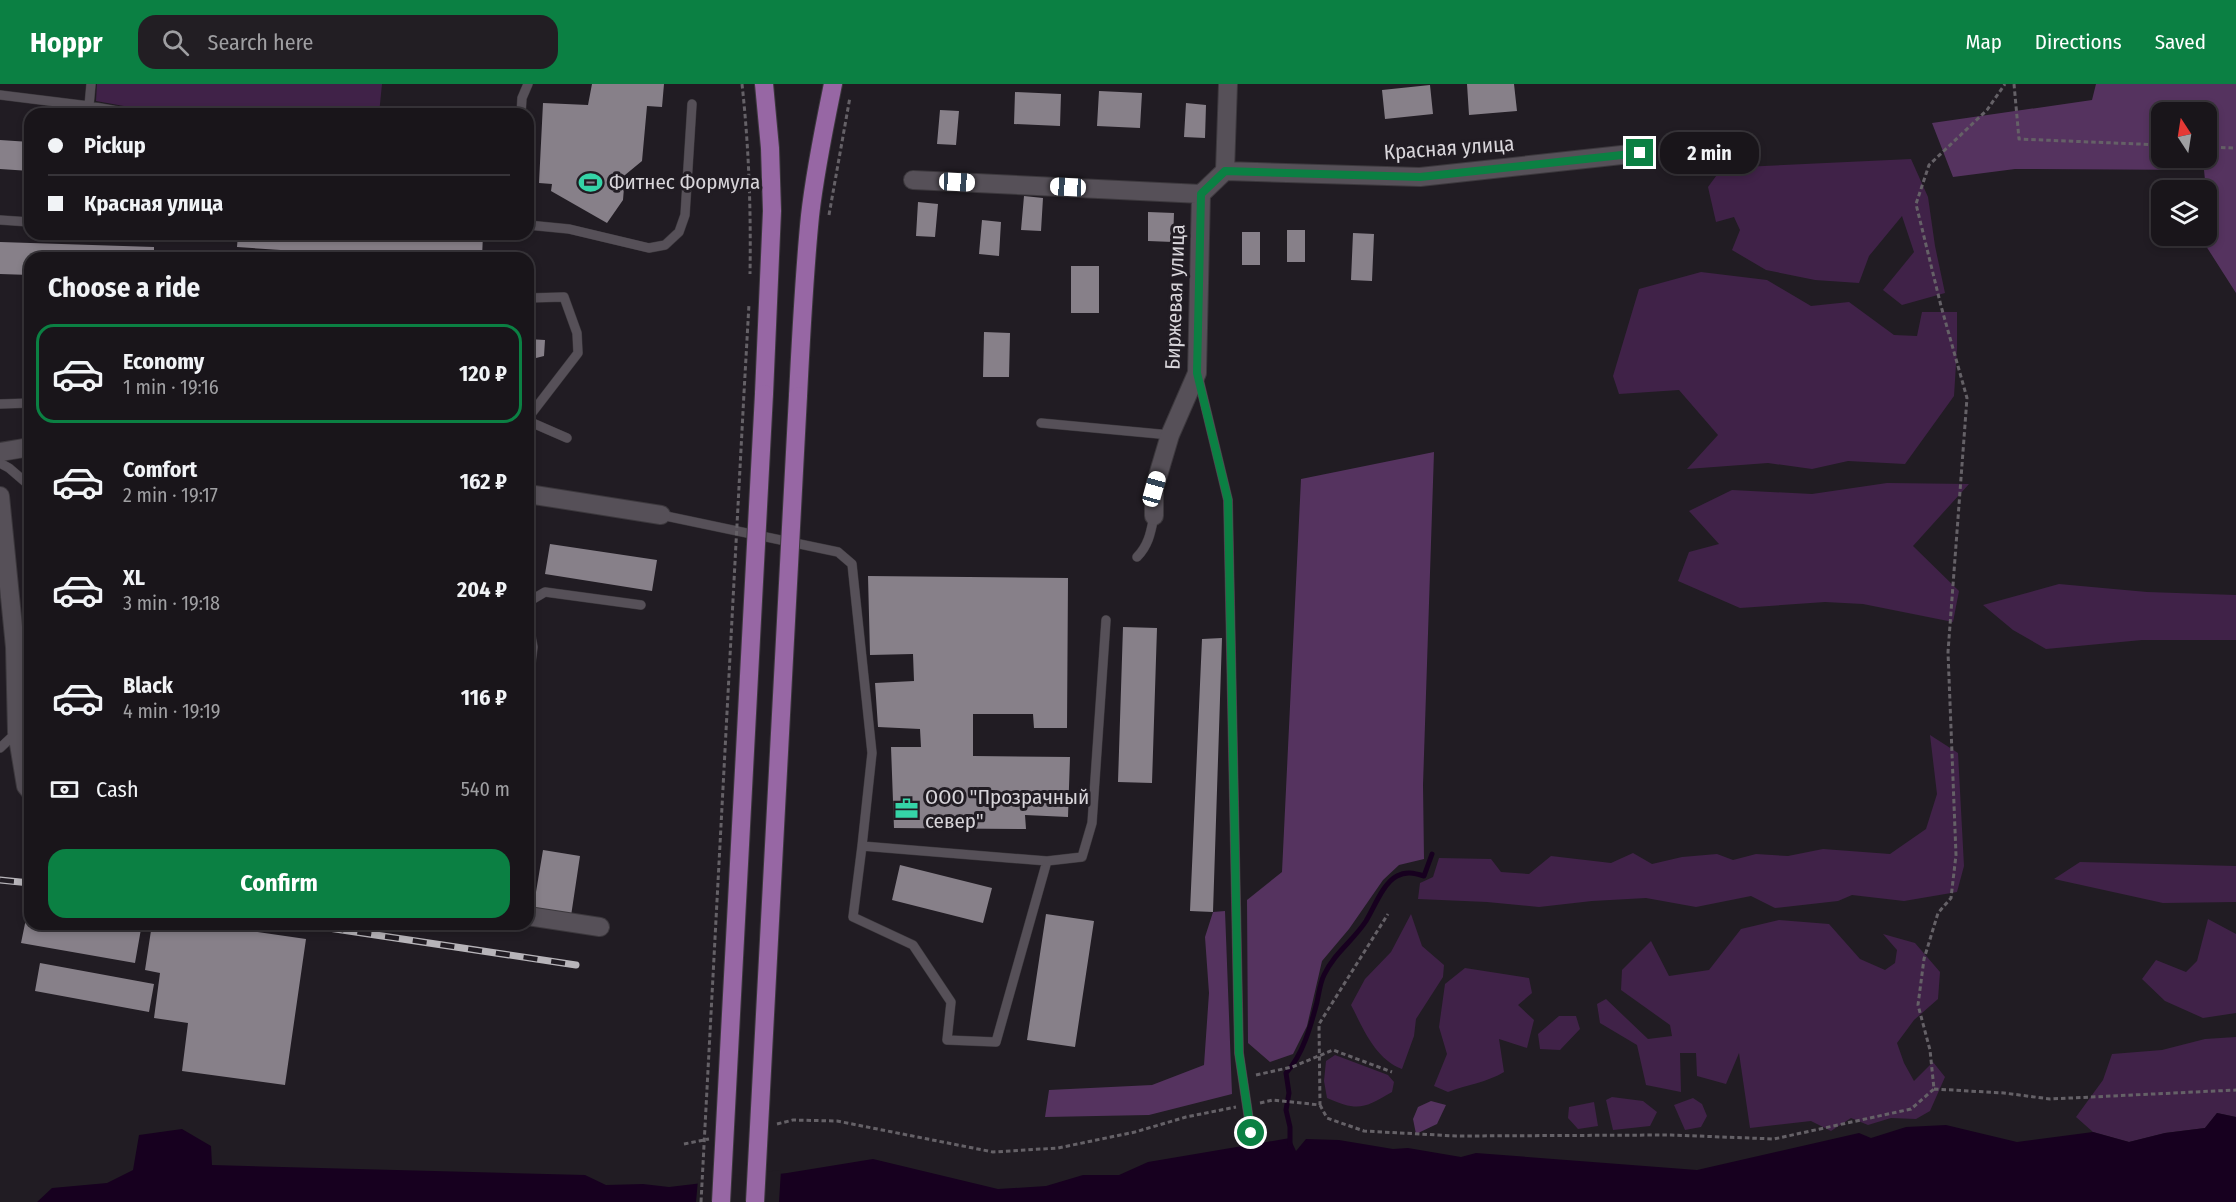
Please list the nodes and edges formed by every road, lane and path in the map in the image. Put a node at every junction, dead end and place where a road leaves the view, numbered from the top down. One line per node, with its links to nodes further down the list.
1 (91, 84): 12 (lane)
2 (528, 84): 14 (lane)
3 (742, 84): 26 (path)
4 (764, 84): 70 (main road, bridge)
5 (833, 84): 71 (main road, bridge)
6 (1228, 84): 19 (street)
7 (2005, 84): 61 (path)
8 (2014, 84): 15 (path)
9 (852, 87): 22 (path)
10 (0, 95): 12 (lane)
11 (692, 104): 25 (lane)
12 (89, 106): 13 (lane)
13 (100, 108)
14 (521, 108)
15 (2151, 145)
16 (2217, 147): 17 (path)
17 (2236, 148)
18 (1640, 153): 19 (street, Красная улица)
19 (1225, 171): 21 (street)
20 (913, 180): 21 (street)
21 (1201, 194): 29 (street, Биржевая улица)
22 (829, 219)
23 (0, 220): 24 (lane)
24 (24, 222)
25 (534, 226)
26 (750, 278)
27 (534, 298): 32 (lane)
28 (749, 301): 69 (path, bridge)
29 (1197, 373): 35 (street, Биржевая улица); 60 (lane)
30 (24, 403): 31 (lane)
31 (0, 404)
32 (534, 411)
33 (534, 422): 36 (lane)
34 (1041, 423): 35 (lane)
35 (1170, 435): 44 (street, Биржевая улица)
36 (567, 438)
37 (24, 448): 38 (street)
38 (0, 452)
39 (0, 463): 40 (lane)
40 (24, 481)
41 (534, 495): 43 (street)
42 (0, 496): 49 (street)
43 (661, 515): 53 (lane)
44 (1154, 516): 45 (lane)
45 (1137, 557)
46 (534, 598): 47 (lane)
47 (640, 605)
48 (1106, 620): 54 (lane)
49 (22, 648): 50 (street)
50 (17, 732): 51 (lane); 52 (street)
51 (0, 748)
52 (24, 774)
53 (862, 846): 54 (lane); 54 (lane)
54 (1047, 861)
55 (1388, 914): 58 (path)
56 (534, 917): 57 (street)
57 (600, 927)
58 (1318, 1057): 59 (path); 60 (path); 64 (path)
59 (1392, 1072)
60 (1242, 1078): 63 (lane)
61 (1934, 1089): 62 (path); 64 (path)
62 (2236, 1090)
63 (1246, 1105): 64 (path); 65 (path); 66 (lane)
64 (1320, 1105)
65 (772, 1125)
66 (1251, 1133)
67 (717, 1137): 68 (path)
68 (684, 1144)
69 (701, 1202)
70 (721, 1202)
71 (754, 1202)

